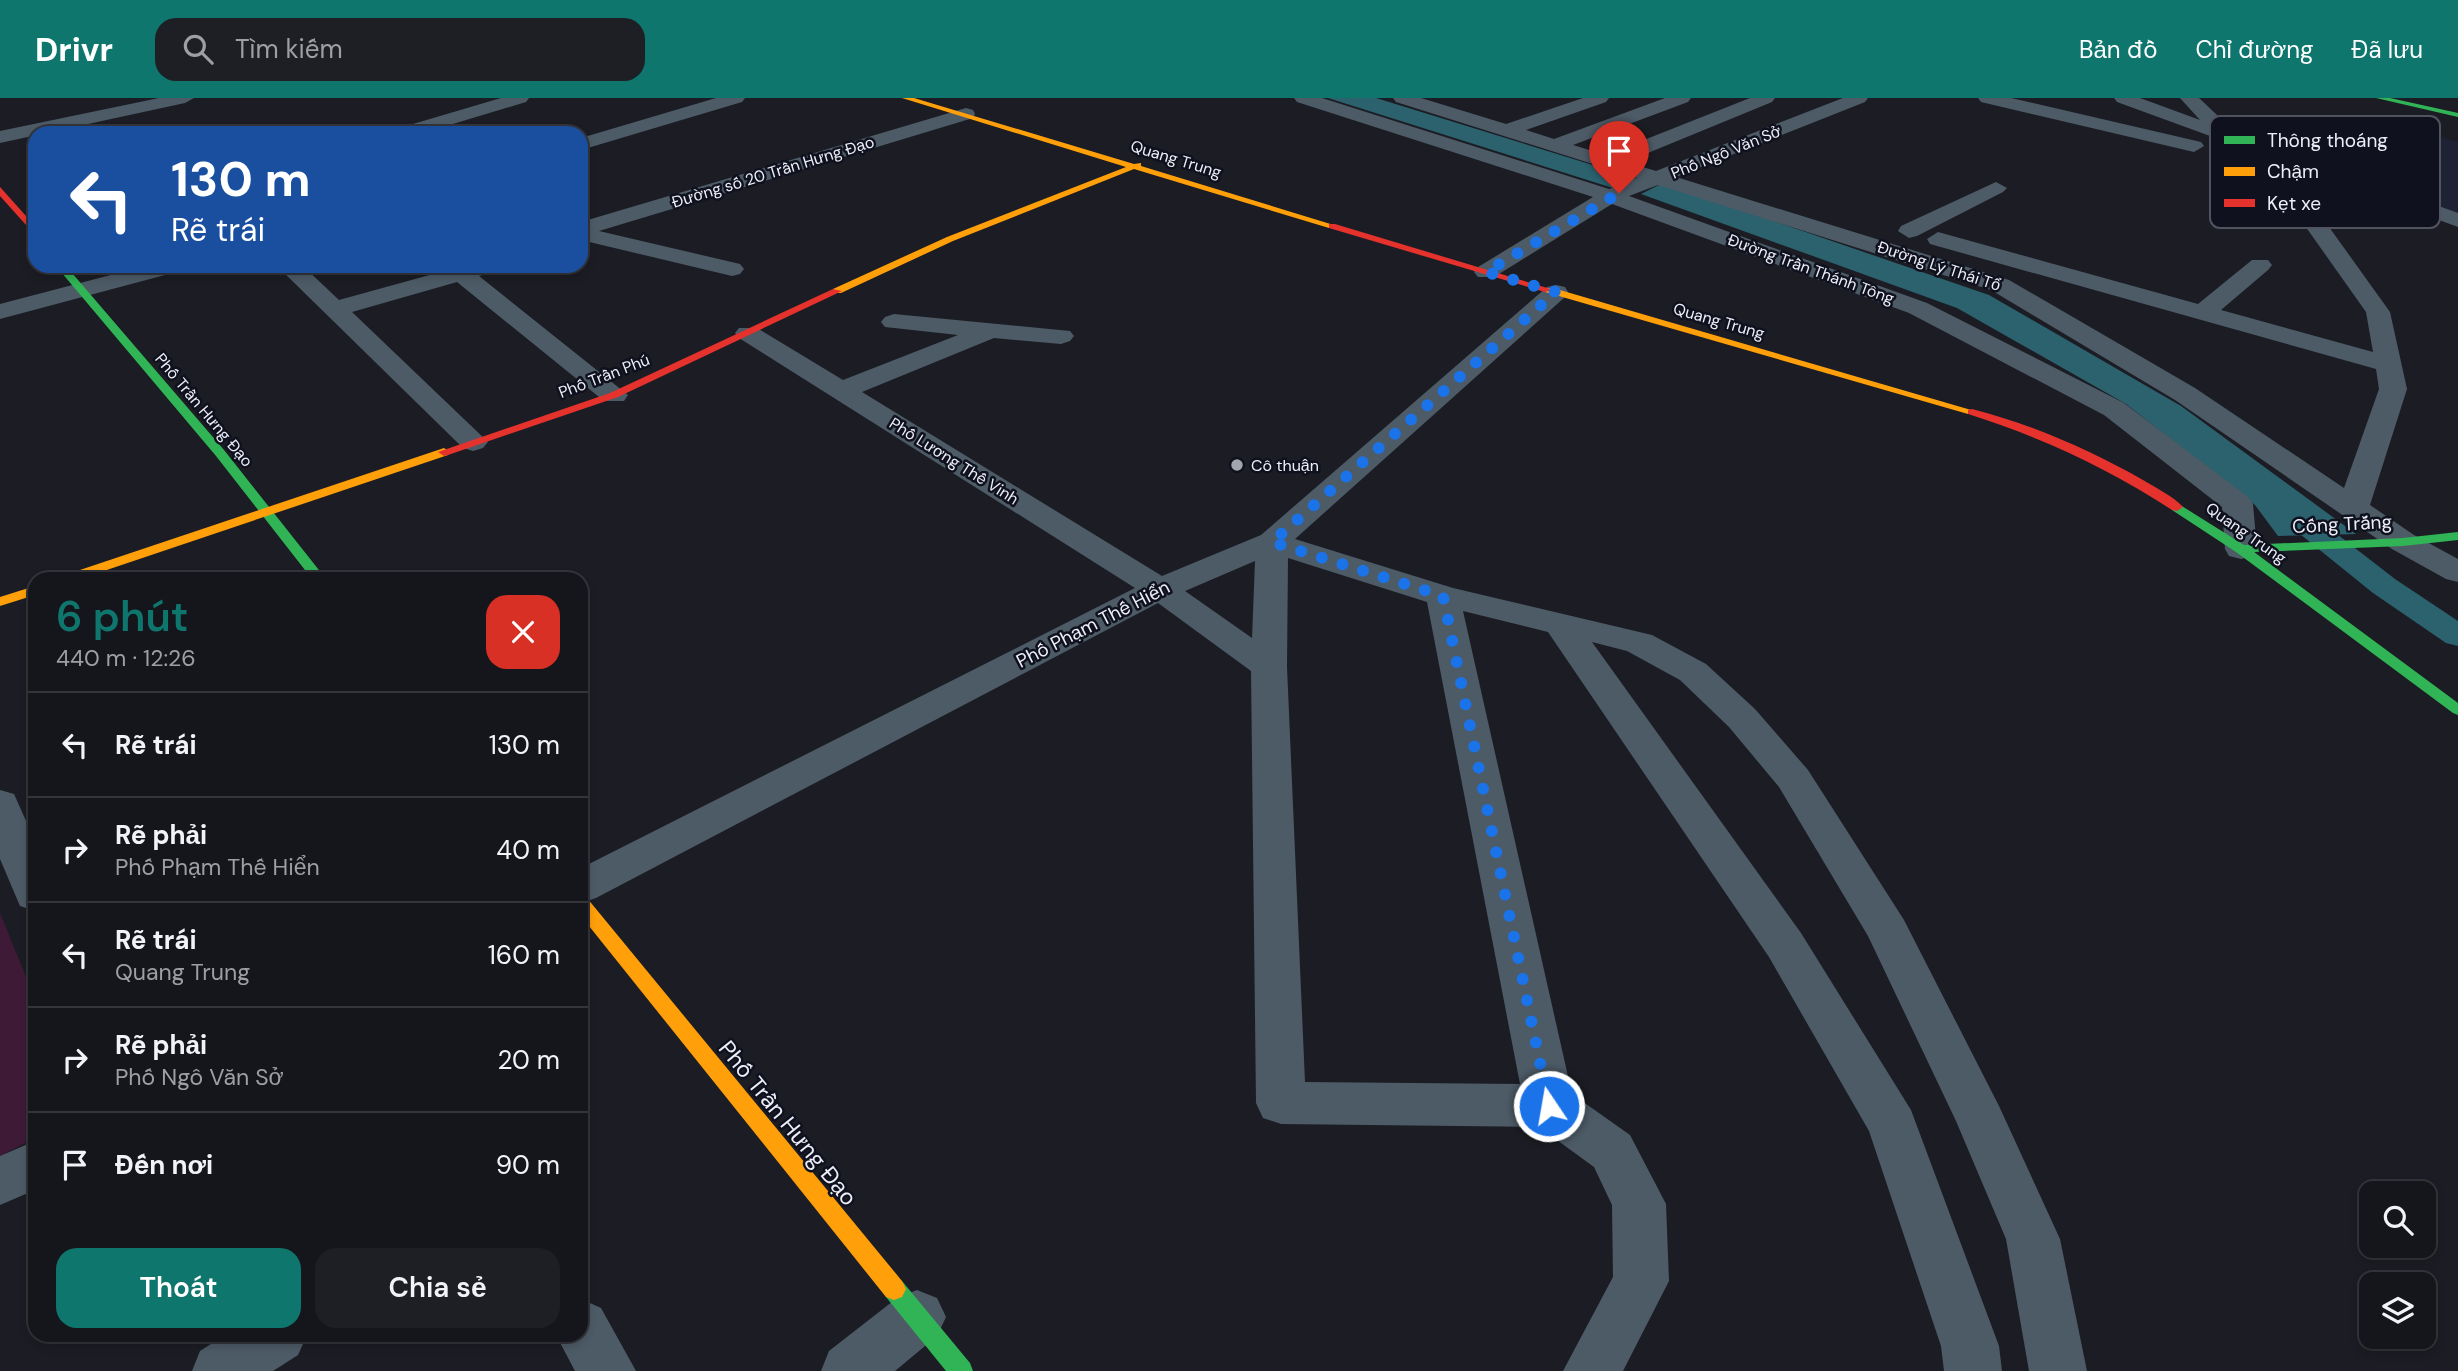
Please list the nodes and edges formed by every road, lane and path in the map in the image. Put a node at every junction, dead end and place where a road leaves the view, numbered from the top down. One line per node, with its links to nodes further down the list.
1 (185, 98): 15 (street)
2 (520, 98): 21 (street)
3 (736, 98): 26 (street)
4 (906, 98): 16 (street, Quang Trung)
5 (1303, 98): 34 (street, Đường Trần Thánh Tông)
6 (1402, 98): 23 (street, Đường Lý Thái Tổ)
7 (1600, 98): 23 (street)
8 (1682, 98): 27 (street)
9 (1766, 98): 29 (street)
10 (1859, 98): 31 (street, Phố Ngô Văn Sở)
11 (1987, 98): 28 (street)
12 (2123, 98): 22 (street)
13 (2189, 98): 18 (street)
14 (2380, 98): 17 (street)
15 (117, 112): 19 (street); 20 (street)
16 (966, 114): 30 (street, Quang Trung); 39 (street, Đường số 20 Trần Hưng Đạo)
17 (2458, 115)
18 (2210, 119)
19 (51, 126)
20 (136, 126)
21 (426, 126)
22 (2210, 129)
23 (1509, 130): 27 (street, Đường Lý Thái Tổ)
24 (28, 131): 25 (street)
25 (0, 137)
26 (588, 142)
27 (1556, 145): 29 (street, Đường Lý Thái Tổ)
28 (2210, 150)
29 (1610, 161): 31 (street, Đường Lý Thái Tổ)
30 (1138, 165): 43 (street, Quang Trung); 56 (street, Phố Trần Phú)
31 (1655, 180): 34 (street, Phố Ngô Văn Sở); 62 (street, Đường Lý Thái Tổ)
32 (1996, 188): 53 (street)
33 (0, 190): 37 (street)
34 (1614, 195): 43 (street, Phố Ngô Văn Sở); 67 (street, Đường Trần Thánh Tông)
35 (2440, 213): 36 (street)
36 (2458, 220)
37 (28, 221)
38 (2318, 228): 58 (street)
39 (588, 229)
40 (588, 233): 42 (street)
41 (2259, 265): 53 (street)
42 (732, 270)
43 (1486, 272): 50 (street, Quang Trung)
44 (66, 273): 49 (street, Phố Trần Hưng Đạo)
45 (145, 273): 49 (street)
46 (296, 273): 51 (street)
47 (454, 273): 51 (street)
48 (472, 273): 60 (street)
49 (79, 290): 52 (street); 63 (street, Phố Trần Hưng Đạo)
50 (1556, 292): 65 (street, Phố Phạm Thế Hiển); 67 (street, Quang Trung)
51 (335, 309): 61 (street)
52 (0, 312)
53 (2202, 313): 58 (street)
54 (894, 322): 55 (street)
55 (989, 332): 57 (street); 59 (street)
56 (748, 333): 59 (street, Phố Lương Thế Vinh); 60 (street, Phố Trần Phú)
57 (1061, 336)
58 (2388, 364): 62 (street)
59 (841, 391): 71 (street, Phố Lương Thế Vinh)
60 (614, 395): 61 (street, Phố Trần Phú)
61 (473, 442): 63 (street, Phố Trần Phú)
62 (2353, 508): 66 (street, Đường Lý Thái Tổ)
63 (264, 512): 68 (street, Phố Trần Phú); 69 (street, Phố Trần Hưng Đạo)
64 (2458, 536): 66 (street, Cống Trắng)
65 (1272, 542): 71 (street, Phố Phạm Thế Hiển); 73 (street); 76 (street)
66 (2403, 542): 67 (street, Cống Trắng); 70 (street, Đường Lý Thái Tổ)
67 (2241, 549): 77 (street, Quang Trung)
68 (88, 572)
69 (313, 572)
70 (2458, 572)
71 (1160, 589): 76 (street, Phố Lương Thế Vinh); 80 (street, Phố Phạm Thế Hiển)
72 (28, 592): 74 (street)
73 (1443, 596): 75 (street); 82 (street)
74 (0, 602)
75 (1560, 623): 93 (street); 94 (street)
76 (1269, 667): 82 (street)
77 (2458, 710)
78 (0, 804): 79 (street)
79 (28, 877)
80 (588, 883)
81 (588, 912): 85 (street, Phố Trần Hưng Đạo)
82 (1549, 1106): 92 (street)
83 (28, 1168): 84 (street)
84 (0, 1182)
85 (917, 1317): 90 (street); 91 (street, Phố Trần Hưng Đạo)
86 (588, 1339): 89 (street)
87 (267, 1342): 88 (street)
88 (222, 1371)
89 (607, 1371)
90 (850, 1371)
91 (961, 1371)
92 (1592, 1371)
93 (1973, 1371)
94 (2059, 1371)

